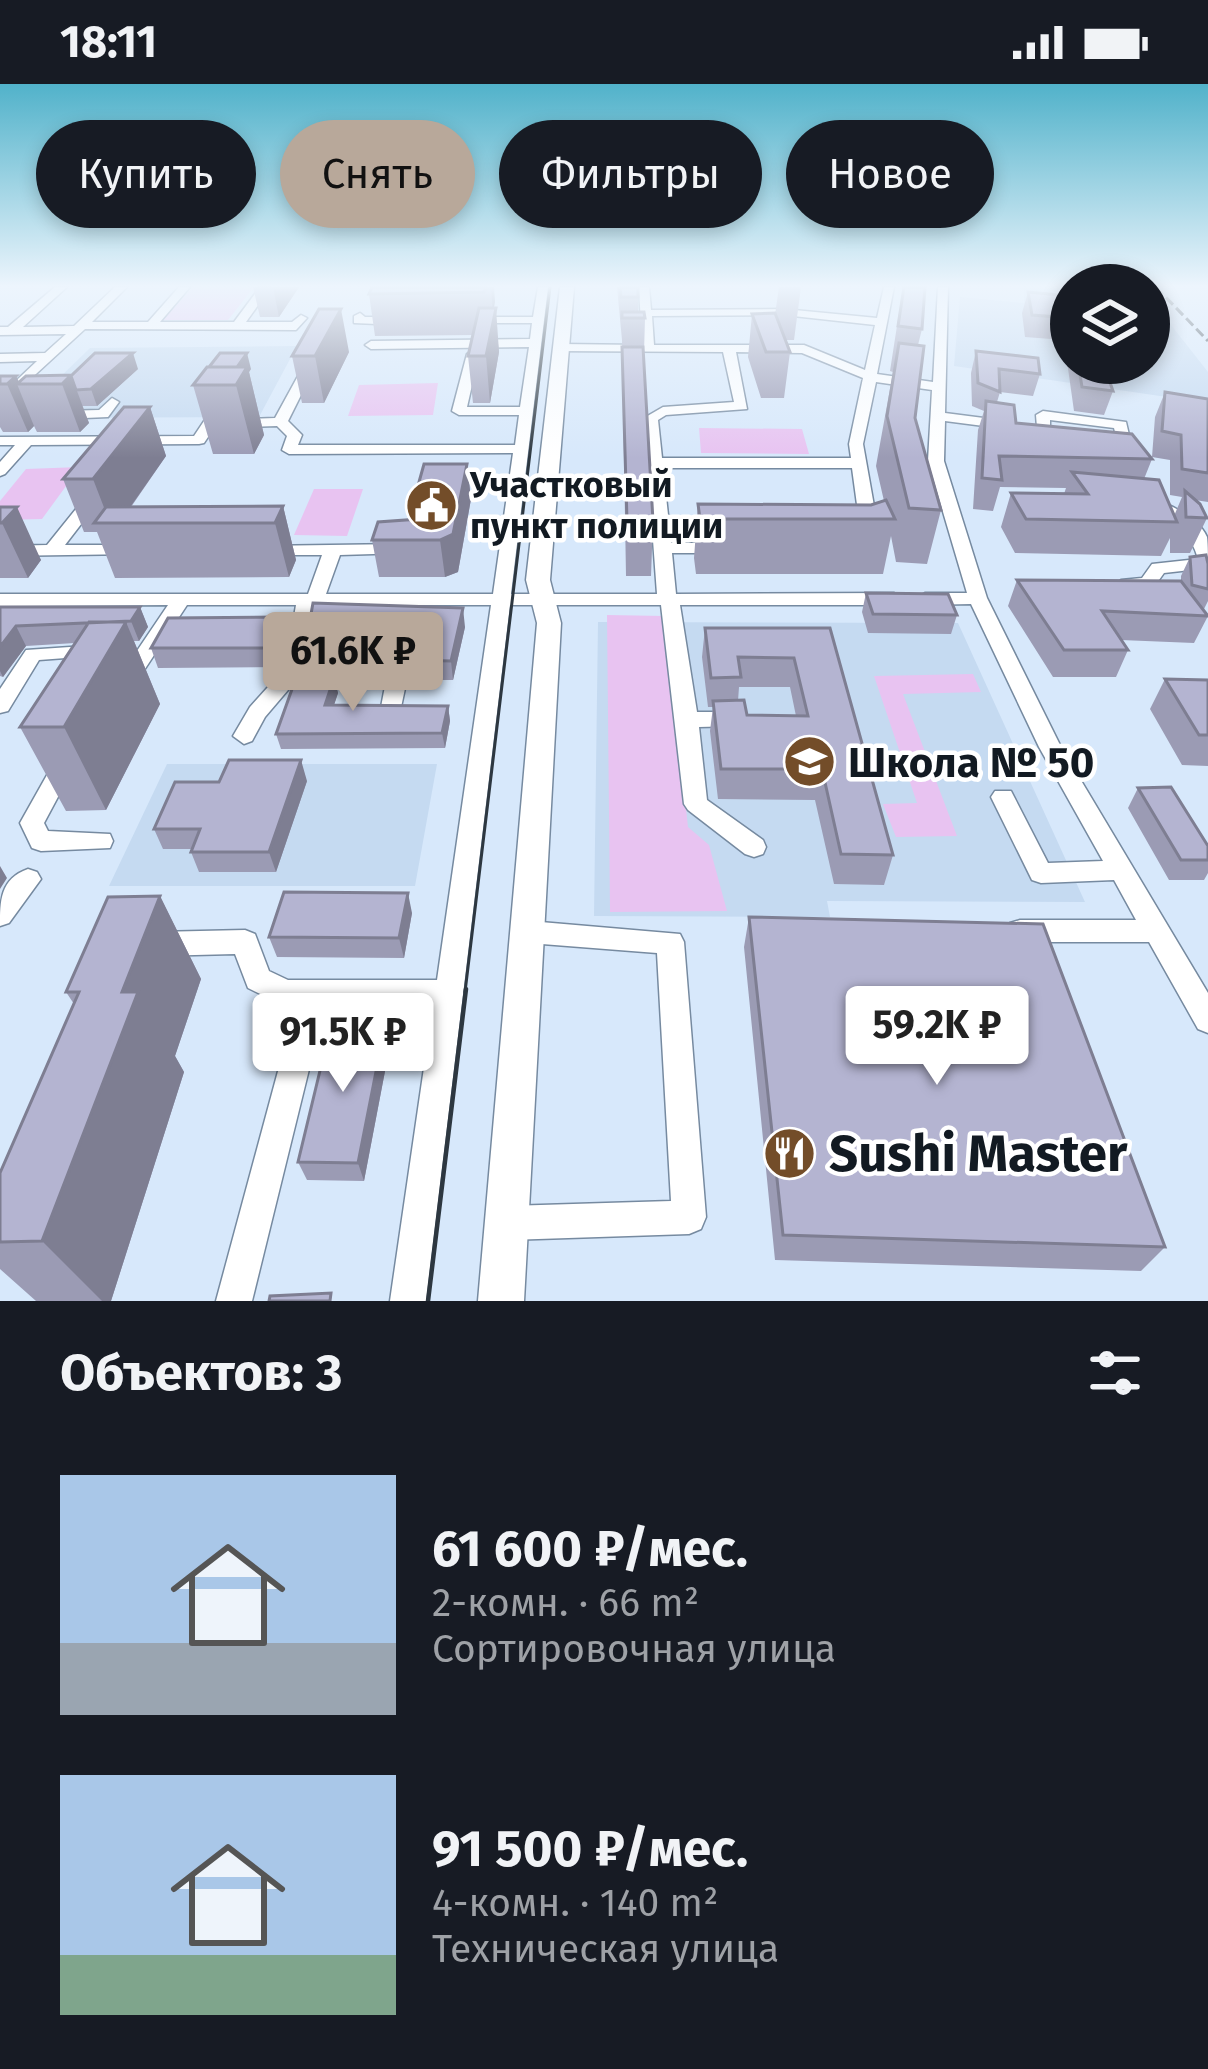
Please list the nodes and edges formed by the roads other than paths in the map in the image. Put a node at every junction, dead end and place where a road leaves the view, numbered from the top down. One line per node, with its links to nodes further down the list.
1 (64, 344): 11 (street)
2 (386, 344): 7 (street)
3 (535, 344): 20 (street)
4 (561, 344): 9 (main road)
5 (879, 344): 14 (street)
6 (941, 344): 17 (street)
7 (370, 345)
8 (728, 347): 9 (street); 14 (street); 36 (street)
9 (561, 348): 58 (main road)
10 (473, 355): 20 (street)
11 (49, 357): 12 (street); 15 (street)
12 (0, 358)
13 (312, 361): 25 (street)
14 (872, 377): 17 (street); 37 (street)
15 (21, 383): 16 (street); 19 (street)
16 (46, 383)
17 (939, 387): 24 (street)
18 (112, 402): 22 (street)
19 (0, 403)
20 (525, 411): 33 (street)
21 (20, 415): 23 (street)
22 (41, 415)
23 (0, 416)
24 (936, 416): 26 (street); 52 (street)
25 (280, 422): 27 (street); 33 (street)
26 (1043, 430): 30 (street); 32 (street)
27 (140, 440): 28 (street); 34 (street)
28 (28, 441): 29 (street); 38 (street)
29 (0, 442)
30 (1084, 442)
31 (1105, 445): 32 (street)
32 (1125, 448): 35 (street)
33 (520, 449): 57 (street)
34 (125, 459)
35 (1142, 462)
36 (655, 463): 37 (street); 41 (street)
37 (860, 463): 44 (street)
38 (0, 471)
39 (110, 477): 45 (street)
40 (1150, 481): 50 (street)
41 (662, 548): 42 (street); 55 (street)
42 (728, 548)
43 (413, 549): 48 (street)
44 (860, 549)
45 (52, 550): 46 (street); 49 (street)
46 (146, 550)
47 (239, 550): 48 (street)
48 (333, 550): 54 (street)
49 (0, 551)
50 (1208, 563): 51 (street)
51 (1107, 585)
52 (978, 598): 55 (street); 71 (street)
53 (181, 600): 54 (street); 56 (street); 59 (street)
54 (310, 600): 57 (street); 60 (street)
55 (669, 600): 58 (street); 65 (street)
56 (1, 601)
57 (500, 601): 58 (street); 78 (street)
58 (543, 601): 76 (main road)
59 (147, 651): 61 (street); 62 (street)
60 (305, 657): 63 (street); 66 (street)
61 (112, 692)
62 (0, 706)
63 (392, 707)
64 (768, 718): 65 (street)
65 (687, 720): 70 (street)
66 (244, 736)
67 (76, 743): 69 (street)
68 (1003, 796): 71 (street)
69 (101, 841)
70 (754, 847)
71 (1121, 870): 75 (street)
72 (28, 879): 73 (street)
73 (0, 915)
74 (990, 931): 75 (street)
75 (1156, 931): 79 (street)
76 (529, 932): 81 (main road); 81 (street)
77 (129, 967): 78 (street)
78 (448, 993): 83 (street)
79 (1208, 1020)
80 (299, 1049): 82 (street)
81 (507, 1222): 84 (main road)
82 (234, 1301)
83 (408, 1301)
84 (501, 1301)

